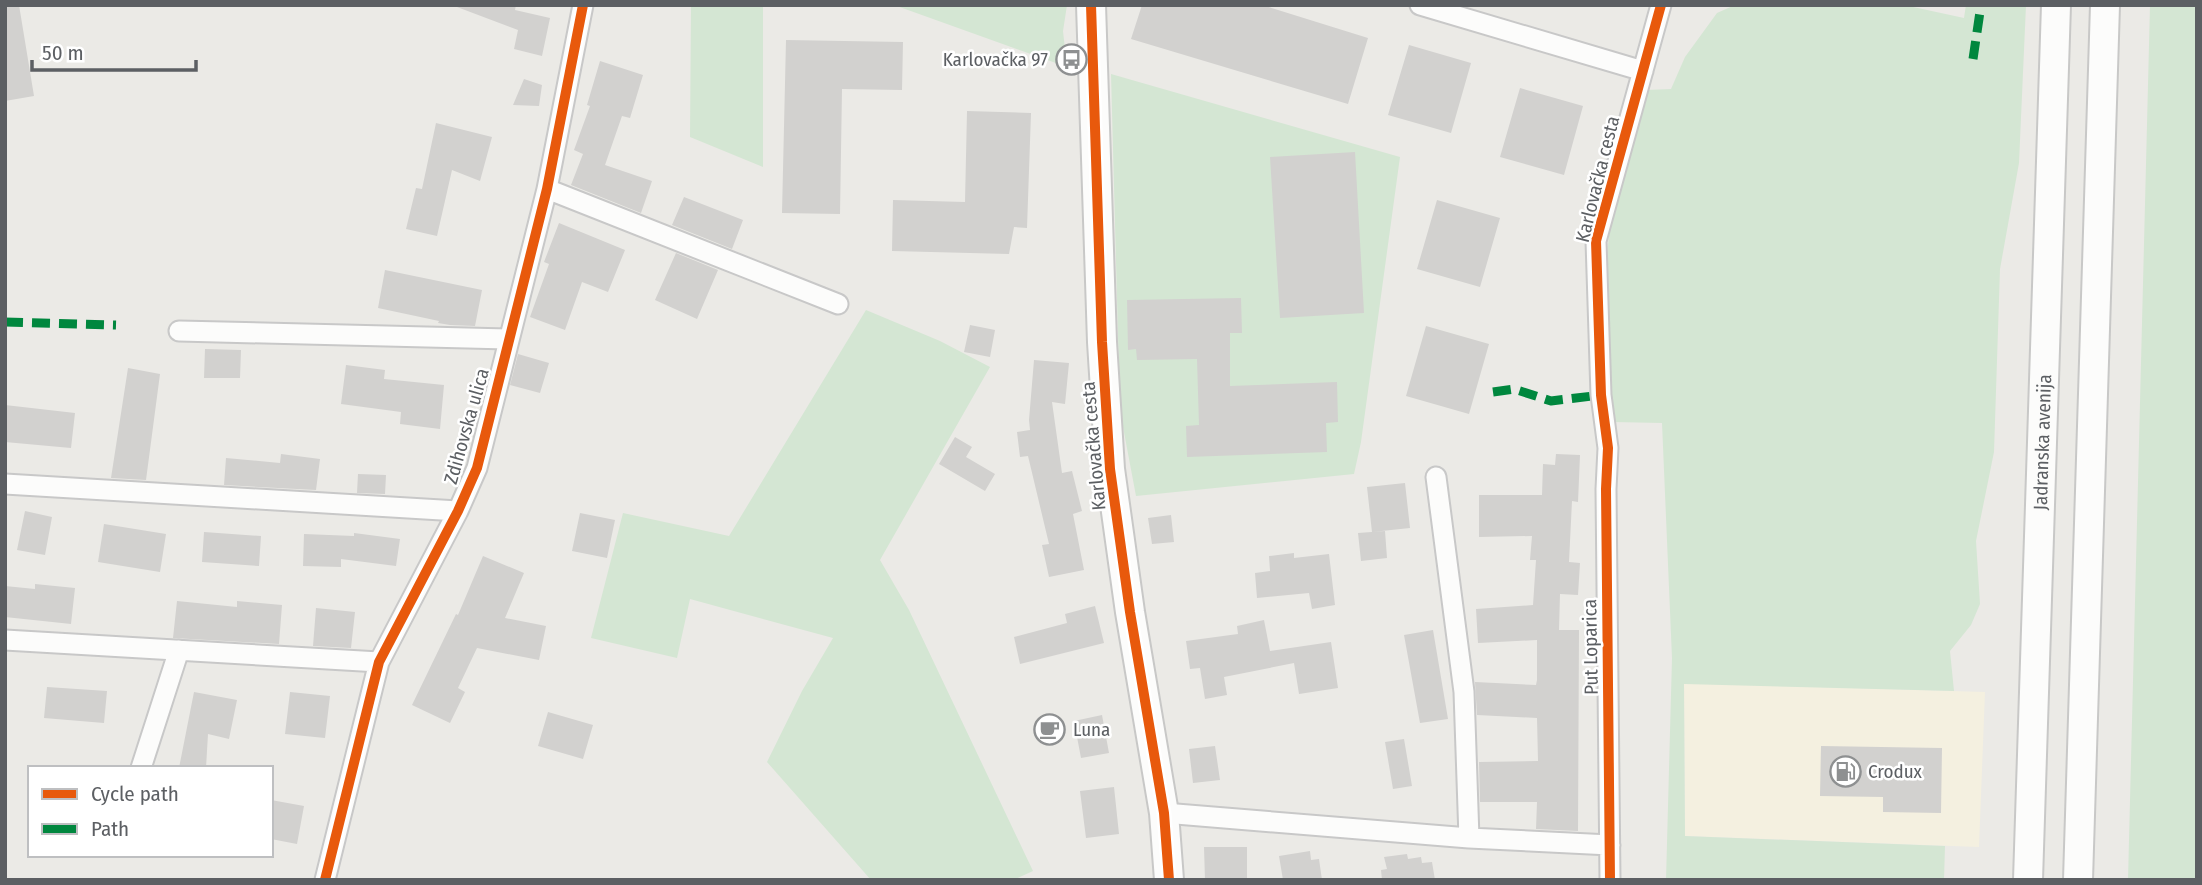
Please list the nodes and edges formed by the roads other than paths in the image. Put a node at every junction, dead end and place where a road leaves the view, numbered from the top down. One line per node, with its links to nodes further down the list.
1 (583, 5): 8 (street, Zdihovska ulica)
2 (1091, 5): 20 (main road, Karlovačka cesta)
3 (1420, 5): 7 (street)
4 (1661, 5): 7 (street, Karlovačka cesta)
5 (2056, 5): 26 (main road, Jadranska avenija)
6 (2105, 5): 27 (main road)
7 (1643, 71): 12 (street, Karlovačka cesta)
8 (547, 189): 9 (street); 11 (street, Zdihovska ulica)
9 (838, 304)
10 (179, 331): 11 (street, Zdihovska ulica)
11 (508, 339): 15 (street, Zdihovska ulica)
12 (1608, 448): 22 (street, Put Loparica)
13 (1436, 477): 21 (street)
14 (5, 484): 15 (street, Zdihovska ulica)
15 (458, 511): 18 (street, Zdihovska ulica)
16 (5, 640): 17 (street)
17 (179, 650): 18 (street); 19 (street)
18 (379, 662): 23 (street, Zdihovska ulica)
19 (142, 766)
20 (1164, 813): 21 (street); 24 (main road, Karlovačka cesta)
21 (1469, 838): 22 (street)
22 (1610, 845): 25 (street, Put Loparica)
23 (325, 880)
24 (1169, 880)
25 (1611, 880)
26 (2028, 880)
27 (2078, 880)

